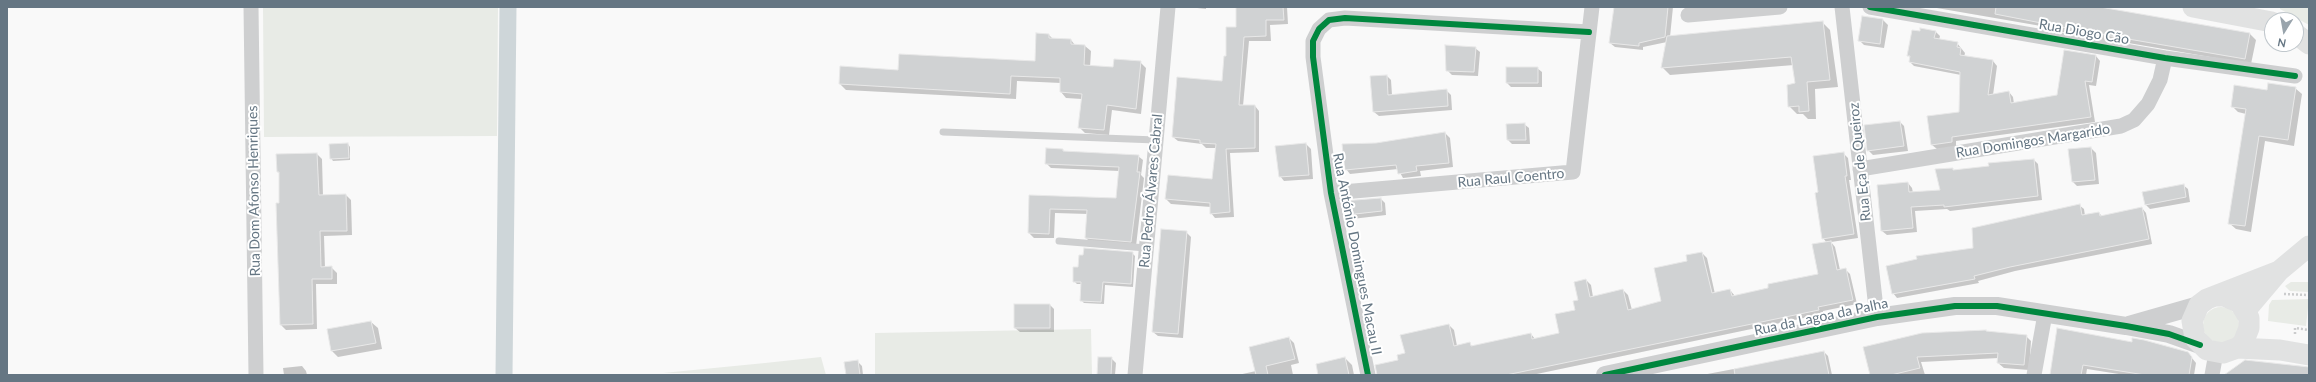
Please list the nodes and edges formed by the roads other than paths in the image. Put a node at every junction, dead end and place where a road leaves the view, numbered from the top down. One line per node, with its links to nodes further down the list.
1 (251, 7): 30 (street, Rua Dom Afonso Henriques)
2 (1168, 7): 14 (street, Rua Pedro Álvares Cabral)
3 (1592, 7): 10 (street, Rua Raul Coentro)
4 (1780, 7): 8 (street)
5 (1842, 7): 15 (street, Rua Eça de Queiroz)
6 (1870, 7): 11 (street, Rua Diogo Cão)
7 (2193, 7): 9 (main road)
8 (1688, 15)
9 (2264, 20)
10 (1589, 32): 16 (street, Rua Raul Coentro); 16 (street, Rua António Domingues Macau II)
11 (2165, 58): 12 (street, Rua Diogo Cão); 15 (street, Rua Domingos Margarido)
12 (2295, 76)
13 (943, 132): 14 (lane)
14 (1156, 140): 19 (street, Rua Pedro Álvares Cabral)
15 (1860, 169): 23 (street, Rua Eça de Queiroz)
16 (1331, 193): 32 (street, Rua António Domingues Macau II)
17 (1060, 241): 19 (lane)
18 (2309, 246): 20 (main road)
19 (1146, 248): 31 (street, Rua Pedro Álvares Cabral)
20 (2279, 271): 21 (main road); 24 (main road)
21 (2207, 300): 24 (main road); 25 (street); 28 (main road)
22 (2045, 314): 23 (street, Rua da Lagoa da Palha); 25 (street, Rua da Lagoa da Palha); 34 (street)
23 (1877, 317): 33 (street, Rua da Lagoa da Palha)
24 (2247, 319): 26 (main road); 27 (main road)
25 (2126, 326): 28 (street, Rua da Lagoa da Palha)
26 (2287, 345): 27 (main road); 29 (main road)
27 (2237, 348): 28 (main road)
28 (2208, 349): 35 (street)
29 (2309, 355)
30 (256, 375)
31 (1134, 375)
32 (1368, 375)
33 (1605, 375)
34 (2034, 375)
35 (2212, 375)

